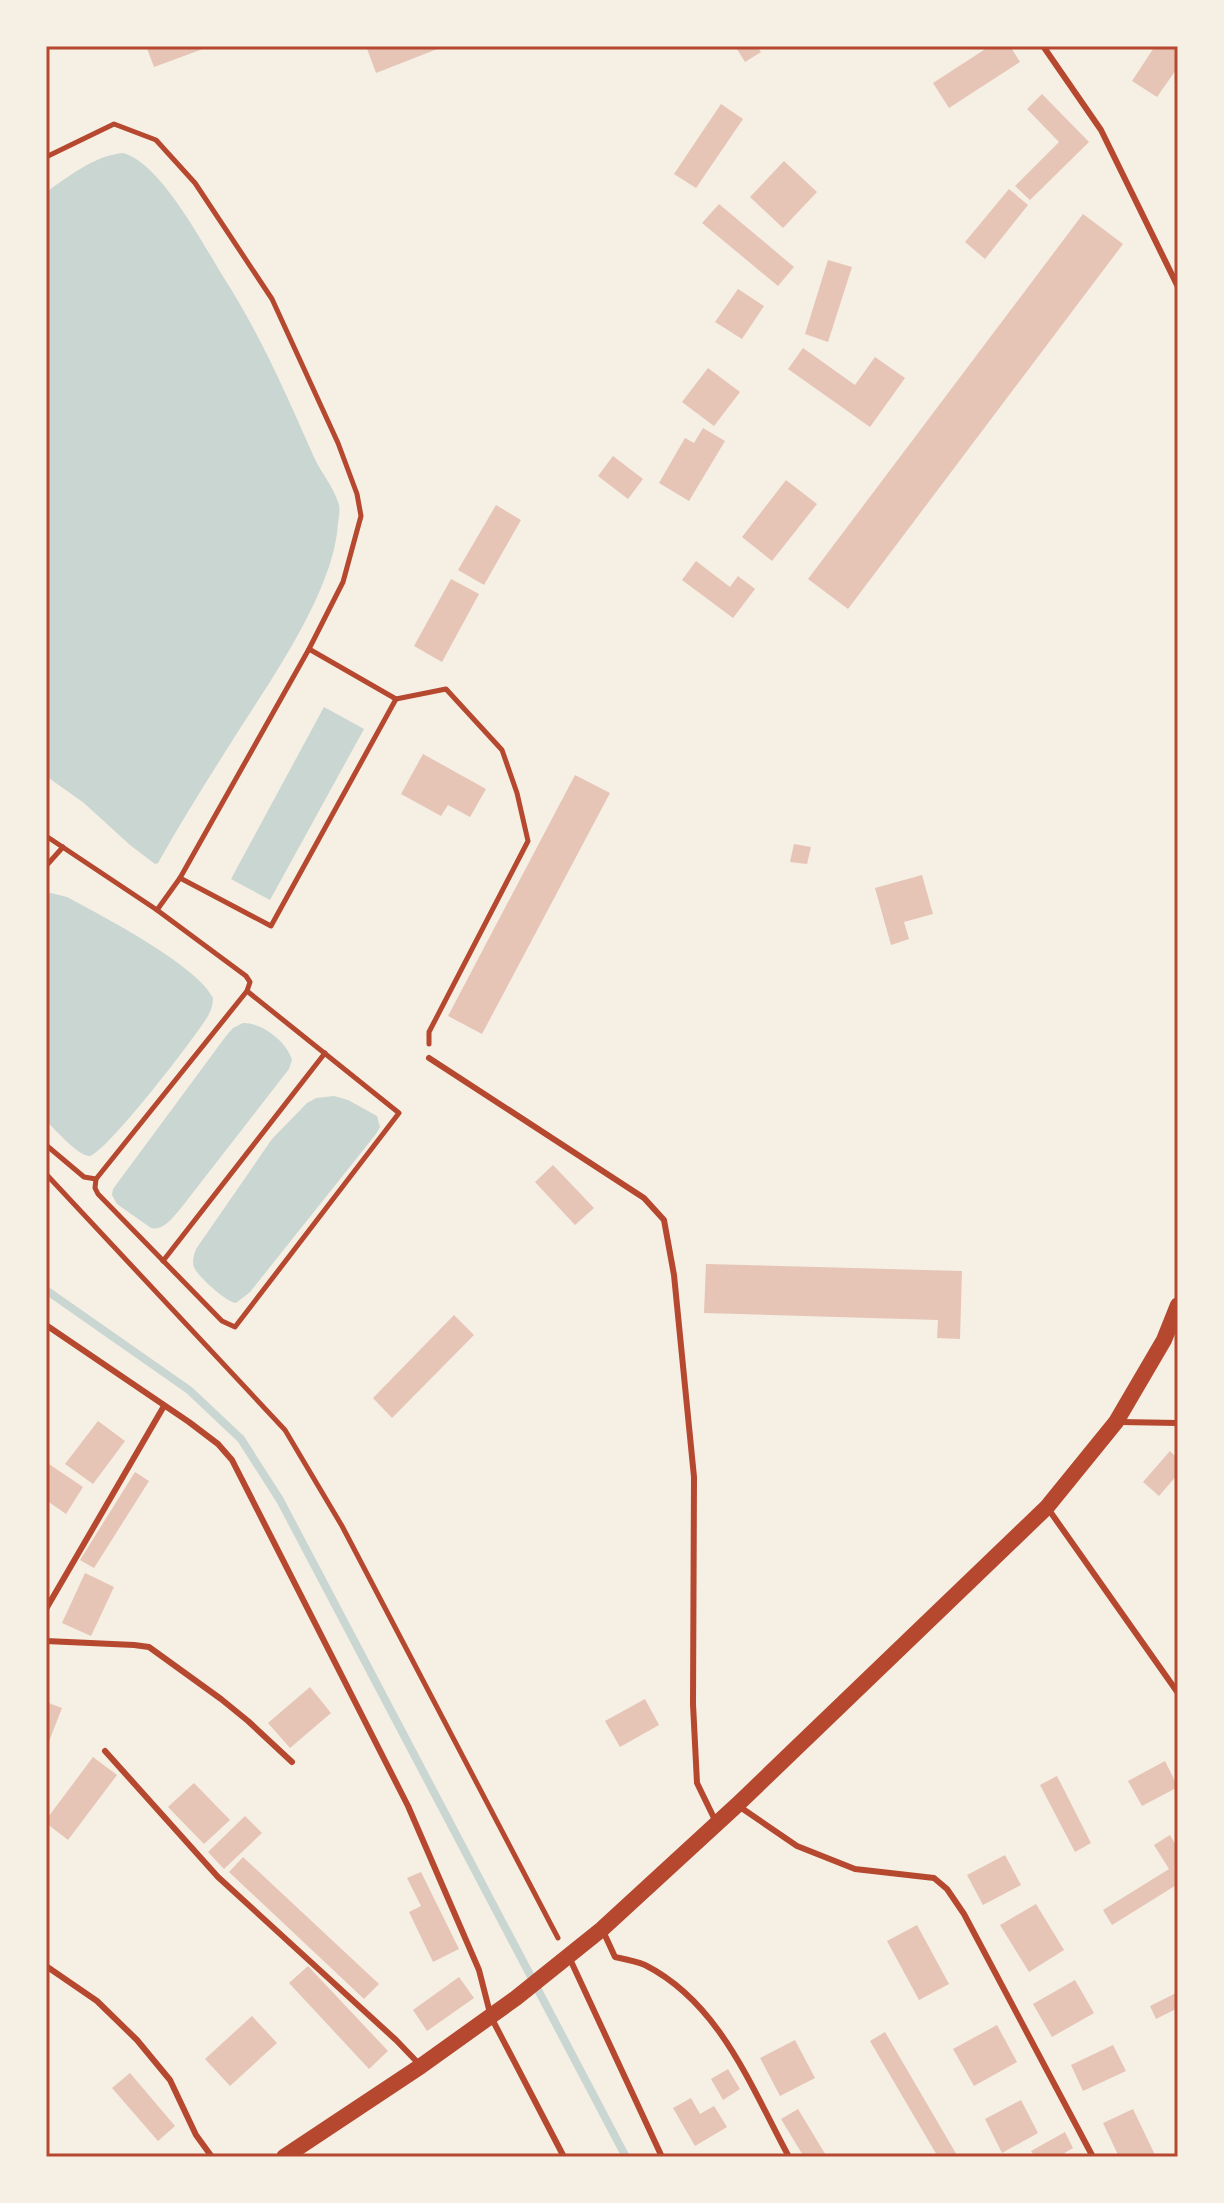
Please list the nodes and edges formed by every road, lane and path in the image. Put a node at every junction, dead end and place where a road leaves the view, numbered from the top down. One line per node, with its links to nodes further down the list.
1 (1043, 46): 3 (lane)
2 (46, 157): 4 (path)
3 (1178, 287)
4 (309, 649): 5 (path); 9 (path)
5 (396, 699): 9 (path); 13 (path)
6 (46, 836): 7 (path)
7 (63, 847): 8 (path); 10 (path)
8 (46, 866)
9 (180, 878): 10 (path)
10 (157, 910): 11 (path)
11 (247, 991): 12 (path); 16 (path)
12 (325, 1053): 17 (path); 17 (path)
13 (429, 1058): 30 (lane)
14 (46, 1145): 16 (path)
15 (46, 1174): 32 (path)
16 (96, 1179): 17 (path)
17 (163, 1261)
18 (1178, 1305): 21 (main road)
19 (46, 1325): 20 (lane)
20 (164, 1406): 24 (lane); 34 (lane)
21 (1116, 1422): 22 (lane); 23 (main road)
22 (1178, 1423)
23 (1047, 1507): 26 (lane); 29 (main road)
24 (46, 1609)
25 (46, 1641): 28 (lane)
26 (1178, 1693)
27 (105, 1751): 35 (lane)
28 (292, 1762)
29 (737, 1805): 30 (main road); 41 (lane)
30 (716, 1824): 31 (main road)
31 (602, 1929): 32 (main road); 40 (lane)
32 (568, 1956): 34 (main road); 39 (lane)
33 (46, 1966): 36 (lane)
34 (491, 2017): 35 (main road); 38 (lane)
35 (421, 2066): 37 (main road)
36 (212, 2157)
37 (284, 2157)
38 (564, 2157)
39 (662, 2157)
40 (789, 2157)
41 (1093, 2157)

